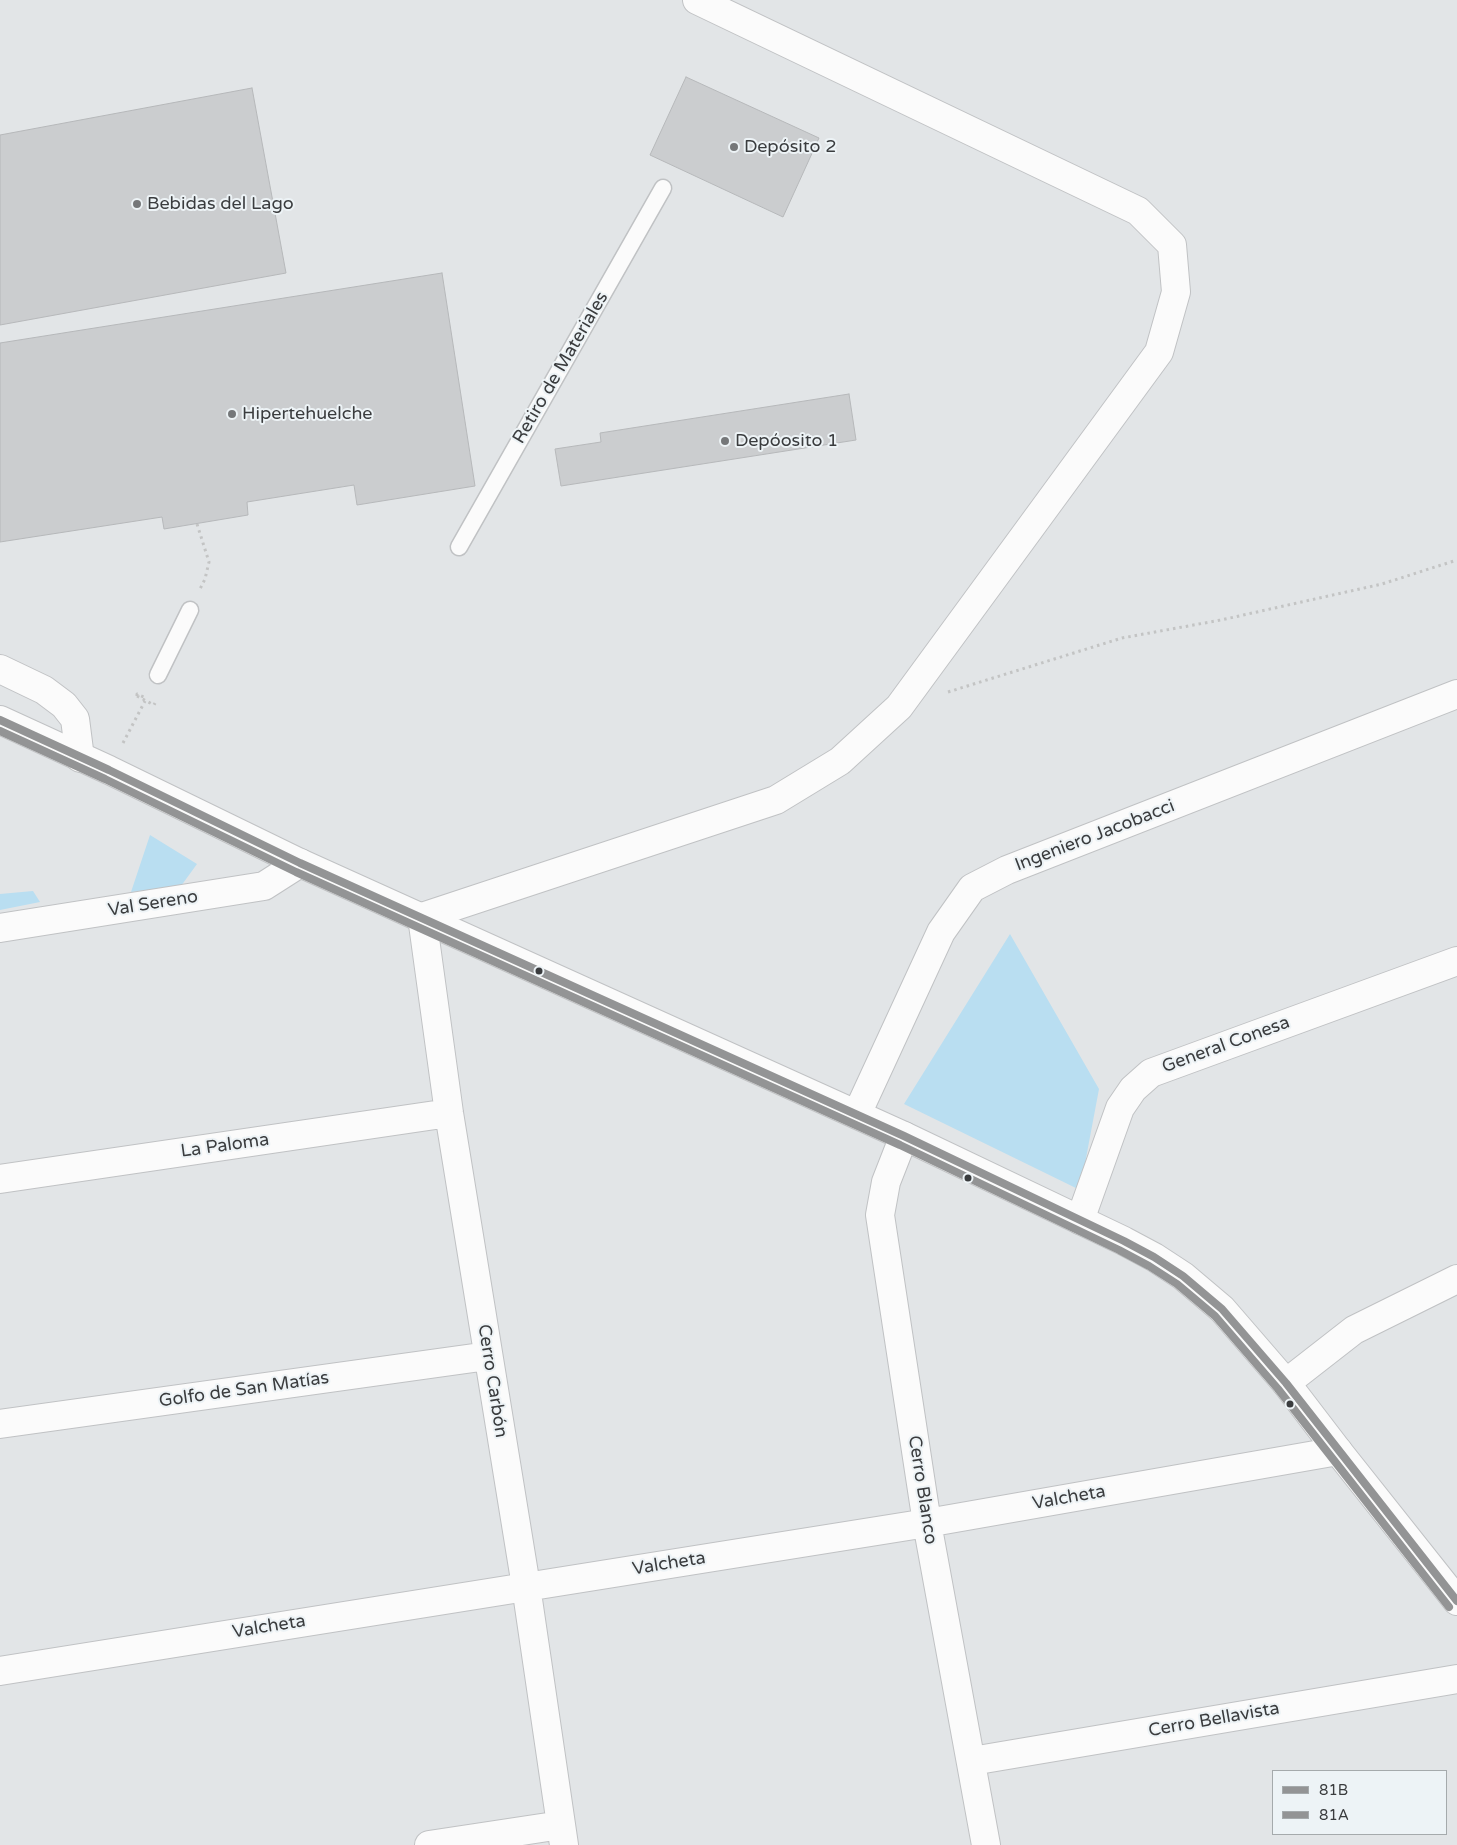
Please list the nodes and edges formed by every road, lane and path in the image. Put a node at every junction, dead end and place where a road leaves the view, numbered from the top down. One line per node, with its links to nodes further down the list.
1 (697, 0): 18 (street)
2 (663, 188): 4 (lane, Retiro de Materiales)
3 (197, 524): 6 (path)
4 (459, 547)
5 (1457, 560): 9 (path)
6 (190, 610): 8 (lane)
7 (0, 669): 15 (street)
8 (158, 675)
9 (946, 693)
10 (1457, 694): 22 (street, Ingeniero Jacobacci)
11 (137, 696): 12 (path)
12 (145, 701): 13 (path); 16 (path)
13 (155, 703)
14 (0, 720): 15 (street)
15 (80, 758): 16 (street)
16 (109, 770): 17 (street)
17 (300, 863): 18 (street); 19 (street, Val Sereno)
18 (422, 917): 21 (street, Cerro Carbón); 22 (street)
19 (0, 928)
20 (1457, 961): 25 (street, General Conesa)
21 (449, 1113): 24 (street, La Paloma); 27 (street, Cerro Carbón)
22 (857, 1114): 23 (street)
23 (904, 1136): 25 (street); 31 (street, Cerro Blanco)
24 (0, 1179)
25 (1080, 1220): 28 (street)
26 (1457, 1279): 28 (street)
27 (488, 1356): 29 (street, Golfo de San Matías); 32 (street, Cerro Carbón)
28 (1286, 1382): 30 (street)
29 (0, 1424)
30 (1338, 1451): 31 (street, Valcheta); 33 (street)
31 (927, 1523): 32 (street, Valcheta); 36 (street, Cerro Blanco)
32 (526, 1586): 34 (street, Valcheta); 37 (street, Cerro Carbón)
33 (1457, 1601)
34 (0, 1671)
35 (1457, 1679): 36 (street, Cerro Bellavista)
36 (972, 1761): 39 (street, Cerro Blanco)
37 (563, 1835): 38 (street)
38 (429, 1845)
39 (986, 1845)

